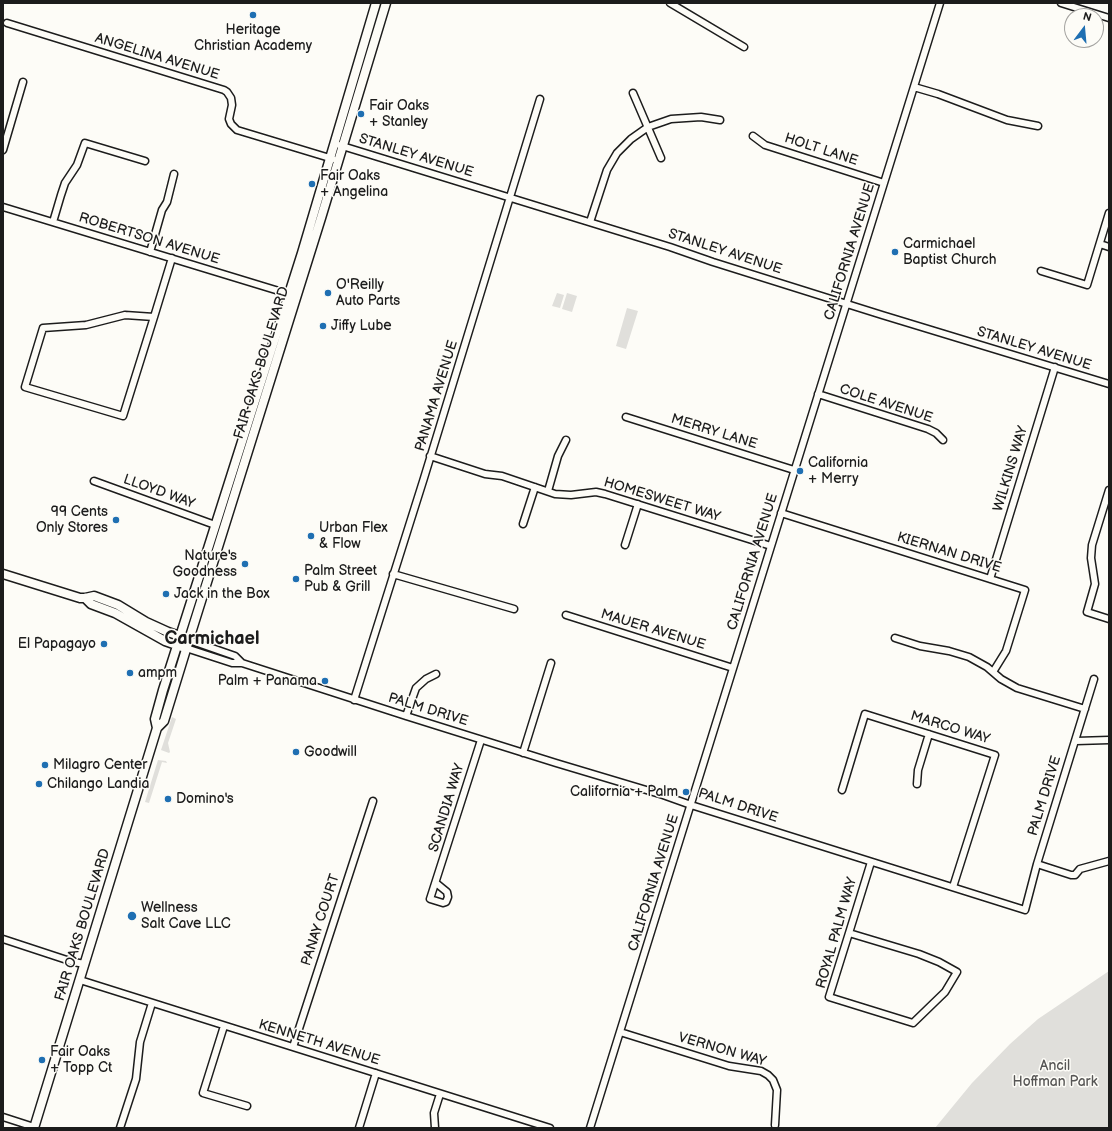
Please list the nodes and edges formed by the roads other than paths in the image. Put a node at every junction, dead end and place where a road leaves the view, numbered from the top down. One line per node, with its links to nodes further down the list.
1 (376, 3): 19 (main road, FAIR OAKS BOULEVARD)
2 (382, 3): 9 (main road)
3 (386, 3): 9 (main road, FAIR OAKS BOULEVARD)
4 (670, 3): 10 (street)
5 (940, 3): 12 (street, CALIFORNIA AVENUE)
6 (1061, 3): 7 (street)
7 (1109, 18)
8 (7, 23): 22 (street, ANGELINA AVENUE)
9 (379, 27): 20 (main road, FAIR OAKS BOULEVARD)
10 (744, 47)
11 (22, 82): 21 (street)
12 (914, 87): 16 (street); 27 (street, CALIFORNIA AVENUE)
13 (633, 93): 17 (street)
14 (540, 99): 28 (street, PANAMA AVENUE)
15 (720, 120): 17 (street)
16 (1038, 126)
17 (648, 128): 23 (street); 32 (street)
18 (753, 136): 27 (street, HOLT LANE)
19 (334, 143): 20 (street, STANLEY AVENUE); 22 (main road, FAIR OAKS BOULEVARD)
20 (343, 146): 25 (main road, FAIR OAKS BOULEVARD); 28 (street, STANLEY AVENUE)
21 (3, 150)
22 (330, 158): 25 (street, ANGELINA AVENUE); 38 (main road, FAIR OAKS BOULEVARD)
23 (661, 158)
24 (145, 161): 31 (street)
25 (339, 161): 38 (main road, FAIR OAKS BOULEVARD)
26 (174, 174): 35 (street)
27 (884, 183): 39 (street, CALIFORNIA AVENUE)
28 (511, 197): 32 (street, STANLEY AVENUE); 47 (street, PANAMA AVENUE)
29 (3, 207): 31 (street, ROBERTSON AVENUE)
30 (1109, 213): 33 (street)
31 (53, 222): 35 (street, ROBERTSON AVENUE)
32 (590, 222): 39 (street, STANLEY AVENUE)
33 (1100, 244): 34 (street); 37 (street)
34 (1109, 247)
35 (150, 252): 36 (street, ROBERTSON AVENUE)
36 (172, 258): 38 (street, ROBERTSON AVENUE); 40 (street)
37 (1041, 271)
38 (293, 295): 48 (main road, FAIR OAKS BOULEVARD); 58 (main road, FAIR OAKS BOULEVARD)
39 (846, 304): 41 (street, STANLEY AVENUE); 43 (street, CALIFORNIA AVENUE)
40 (154, 317): 40 (street)
41 (1055, 367): 42 (street, STANLEY AVENUE); 63 (street, WILKINS WAY)
42 (1109, 384)
43 (818, 394): 46 (street, COLE AVENUE); 49 (street, CALIFORNIA AVENUE)
44 (626, 417): 49 (street, MERRY LANE)
45 (566, 440): 53 (street)
46 (943, 440)
47 (430, 456): 51 (street, HOMESWEET WAY); 62 (street, PANAMA AVENUE)
48 (234, 468): 57 (main road, FAIR OAKS BOULEVARD); 58 (main road)
49 (794, 470): 55 (street, CALIFORNIA AVENUE)
50 (94, 481): 57 (street, LLOYD WAY)
51 (535, 487): 53 (street, HOMESWEET WAY); 56 (street)
52 (1109, 490): 67 (street)
53 (548, 491): 54 (street, HOMESWEET WAY)
54 (638, 504): 59 (street); 60 (street, HOMESWEET WAY)
55 (781, 513): 60 (street, CALIFORNIA AVENUE); 63 (street, KIERNAN DRIVE)
56 (523, 524)
57 (215, 525): 68 (main road, FAIR OAKS BOULEVARD)
58 (221, 538): 70 (main road, FAIR OAKS BOULEVARD)
59 (625, 544)
60 (771, 546): 75 (street, CALIFORNIA AVENUE)
61 (3, 574): 64 (main road)
62 (393, 574): 65 (street); 79 (street, PANAMA AVENUE)
63 (990, 579): 76 (street, KIERNAN DRIVE)
64 (85, 598): 68 (main road, PALM DRIVE); 71 (main road)
65 (514, 609)
66 (566, 615): 75 (street, MAUER AVENUE)
67 (1109, 619)
68 (180, 637): 70 (main road, PALM DRIVE); 71 (main road, FAIR OAKS BOULEVARD)
69 (895, 638): 76 (street)
70 (189, 640): 72 (main road, FAIR OAKS BOULEVARD); 73 (street, PALM DRIVE)
71 (177, 645): 72 (main road); 82 (main road, FAIR OAKS BOULEVARD)
72 (186, 648): 73 (street, PALM DRIVE); 82 (main road, FAIR OAKS BOULEVARD)
73 (242, 663): 79 (street, PALM DRIVE)
74 (551, 663): 87 (street)
75 (733, 668): 91 (street, CALIFORNIA AVENUE)
76 (994, 672): 80 (street)
77 (436, 674): 81 (street)
78 (1094, 679): 80 (street)
79 (354, 700): 81 (street, PALM DRIVE)
80 (1086, 709): 86 (street)
81 (406, 716): 84 (street, PALM DRIVE)
82 (157, 728): 99 (main road, FAIR OAKS BOULEVARD)
83 (929, 734): 88 (street); 89 (street, MARCO WAY); 96 (street, MARCO WAY)
84 (481, 740): 87 (street, PALM DRIVE); 95 (street, SCANDIA WAY)
85 (1109, 740): 86 (street, PALM DRIVE)
86 (1076, 741): 94 (street, PALM DRIVE)
87 (523, 753): 91 (street, PALM DRIVE)
88 (917, 784)
89 (842, 790)
90 (373, 801): 104 (street, PANAY COURT)
91 (691, 805): 93 (street, PALM DRIVE); 103 (street, CALIFORNIA AVENUE)
92 (1109, 861): 94 (street)
93 (871, 862): 96 (street, PALM DRIVE); 97 (street, ROYAL PALM WAY)
94 (1037, 864): 96 (street, PALM DRIVE)
95 (436, 883)
96 (953, 887)
97 (849, 933): 97 (street, ROYAL PALM WAY)
98 (3, 939): 99 (street)
99 (85, 964): 100 (main road, FAIR OAKS BOULEVARD)
100 (80, 980): 101 (street, KENNETH AVENUE); 110 (main road, FAIR OAKS BOULEVARD)
101 (152, 1003): 102 (street, KENNETH AVENUE); 111 (street)
102 (224, 1026): 104 (street, KENNETH AVENUE); 107 (street)
103 (620, 1032): 109 (street, VERNON WAY); 115 (street, CALIFORNIA AVENUE)
104 (293, 1047): 105 (street, KENNETH AVENUE)
105 (376, 1073): 106 (street, KENNETH AVENUE); 112 (street)
106 (440, 1094): 113 (street); 114 (street, KENNETH AVENUE)
107 (247, 1106)
108 (3, 1117): 110 (street)
109 (775, 1125)
110 (34, 1127)
111 (120, 1128)
112 (359, 1128)
113 (435, 1128)
114 (550, 1128)
115 (590, 1128)

